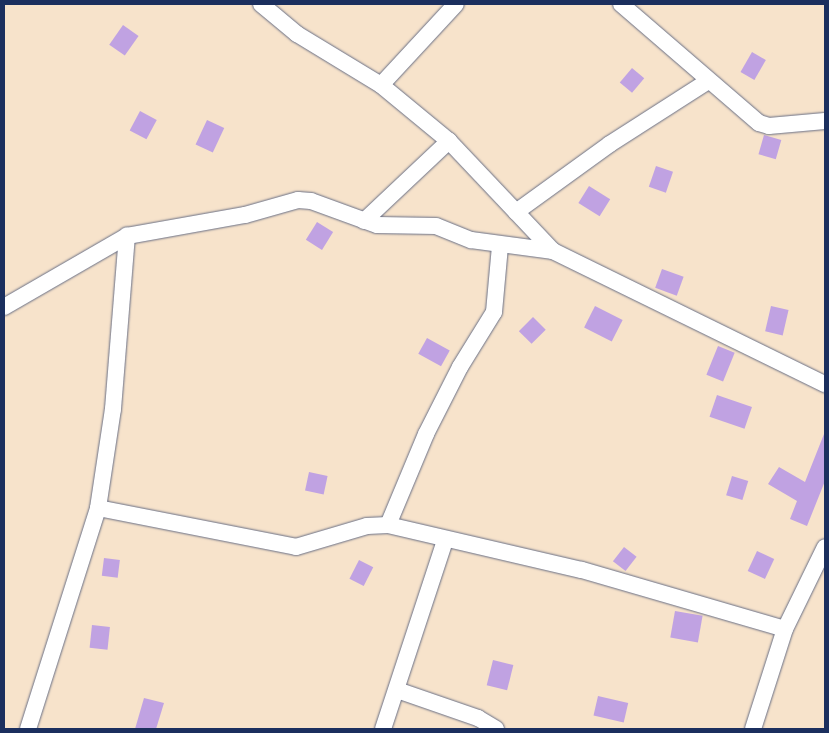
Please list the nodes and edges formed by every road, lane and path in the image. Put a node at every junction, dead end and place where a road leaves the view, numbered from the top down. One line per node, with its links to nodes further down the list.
1 (261, 4): 5 (street)
2 (456, 4): 5 (street)
3 (621, 4): 4 (street)
4 (708, 81): 6 (street); 8 (street)
5 (381, 85): 7 (street)
6 (825, 121)
7 (449, 141): 8 (street); 9 (street)
8 (516, 212): 12 (street)
9 (364, 221): 10 (street); 11 (street)
10 (127, 236): 13 (street); 15 (street)
11 (500, 246): 12 (street); 16 (street)
12 (553, 251): 14 (street)
13 (4, 307)
14 (825, 384)
15 (98, 508): 16 (street); 21 (street)
16 (388, 526): 17 (street)
17 (445, 540): 19 (street); 20 (street)
18 (825, 547): 19 (street)
19 (785, 629): 24 (street)
20 (397, 690): 22 (street); 23 (street)
21 (28, 729)
22 (383, 729)
23 (496, 729)
24 (753, 729)

